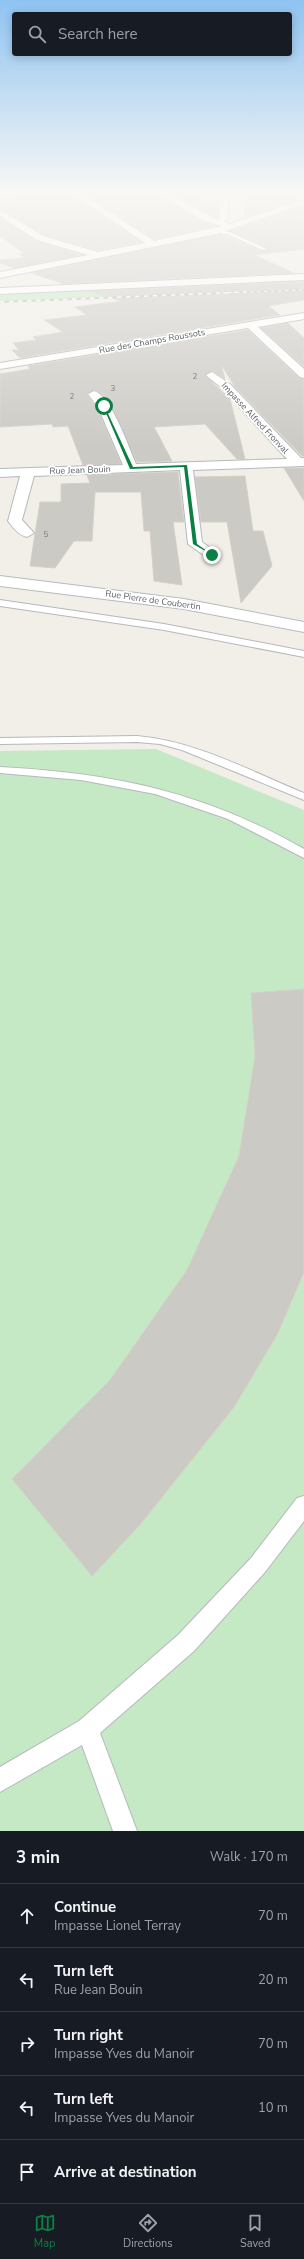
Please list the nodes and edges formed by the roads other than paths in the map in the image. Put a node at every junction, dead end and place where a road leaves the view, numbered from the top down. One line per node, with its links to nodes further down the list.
1 (304, 277): 2 (street)
2 (0, 291)
3 (304, 316): 4 (street, Rue des Champs Roussots)
4 (249, 324): 5 (street, Rue des Champs Roussots); 7 (street)
5 (0, 366)
6 (212, 375): 9 (street, Impasse Alfred Fronval)
7 (304, 375)
8 (94, 394): 11 (street)
9 (300, 462): 10 (street, Rue Jean Bouin)
10 (186, 466): 11 (street, Rue Jean Bouin); 15 (street)
11 (131, 468): 12 (street, Rue Jean Bouin)
12 (28, 472): 13 (street, Rue Jean Bouin); 14 (street)
13 (0, 473)
14 (27, 534)
15 (212, 555)
16 (0, 581): 18 (street, Rue Pierre de Coubertin)
17 (0, 603): 19 (lane)
18 (304, 627)
19 (304, 654)
20 (0, 741): 22 (lane)
21 (0, 770): 23 (lane)
22 (304, 797)
23 (304, 854)
24 (304, 1505): 25 (lane)
25 (87, 1729): 26 (lane); 27 (lane)
26 (0, 1780)
27 (125, 1831)

